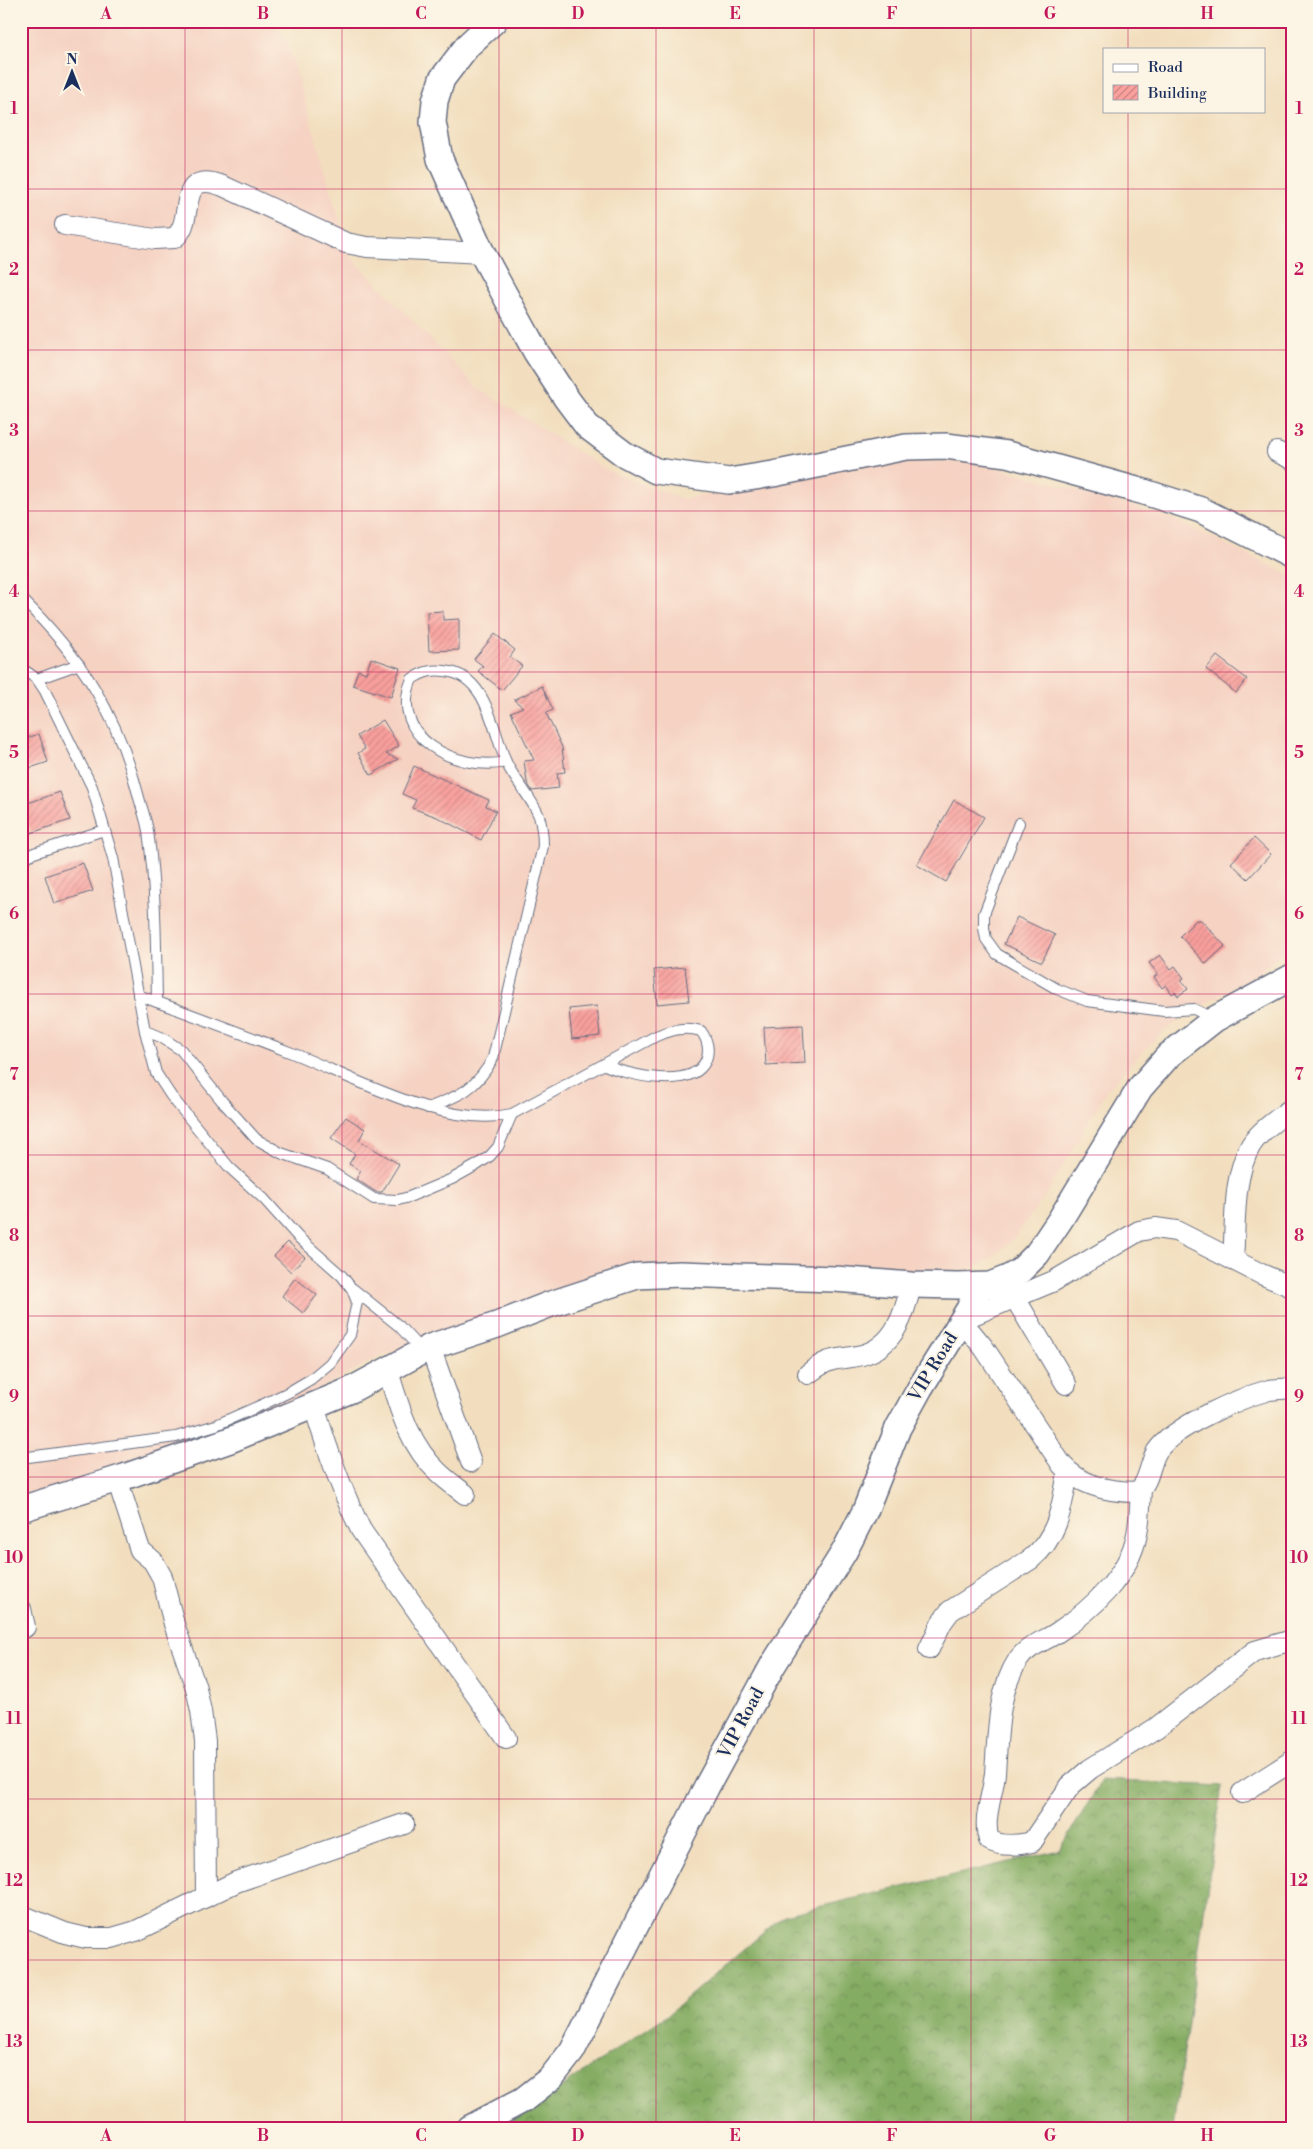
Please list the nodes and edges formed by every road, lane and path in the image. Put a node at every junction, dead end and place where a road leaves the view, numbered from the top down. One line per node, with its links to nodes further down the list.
1 (494, 21): 3 (street)
2 (66, 225): 3 (street)
3 (482, 253): 4 (street)
4 (1292, 556)
5 (21, 598): 6 (lane)
6 (79, 664): 8 (lane); 15 (lane)
7 (21, 668): 8 (lane)
8 (38, 679): 11 (lane)
9 (506, 762): 9 (lane); 19 (lane)
10 (1019, 823): 16 (lane)
11 (104, 830): 12 (lane); 14 (lane)
12 (21, 859)
13 (1292, 977): 16 (street)
14 (138, 995): 15 (lane); 17 (lane)
15 (156, 1002): 19 (lane)
16 (1215, 1019): 24 (street)
17 (144, 1031): 21 (lane); 26 (lane)
18 (605, 1066): 18 (lane); 21 (lane)
19 (428, 1108): 21 (lane)
20 (1292, 1108): 22 (street)
21 (512, 1114)
22 (1234, 1260): 25 (street); 27 (street)
23 (911, 1285): 24 (street); 29 (street); 31 (street)
24 (980, 1286): 28 (street, VIP Road)
25 (1292, 1287)
26 (352, 1289): 29 (lane); 35 (lane)
27 (1015, 1298): 28 (street); 32 (street)
28 (961, 1320): 37 (street); 50 (street, VIP Road)
29 (426, 1350): 30 (street); 36 (street)
30 (388, 1371): 34 (street); 40 (street)
31 (808, 1374)
32 (1066, 1384)
33 (1292, 1388): 39 (street)
34 (314, 1406): 38 (street); 44 (street)
35 (21, 1458)
36 (471, 1462)
37 (1068, 1472): 39 (street); 43 (street)
38 (117, 1479): 41 (street); 48 (street)
39 (1141, 1489): 42 (street)
40 (465, 1494)
41 (21, 1509)
42 (1292, 1640)
43 (929, 1649)
44 (506, 1738)
45 (1292, 1761): 46 (street)
46 (1242, 1793)
47 (404, 1824): 48 (street)
48 (206, 1896): 49 (street)
49 (21, 1915)
50 (470, 2128)

